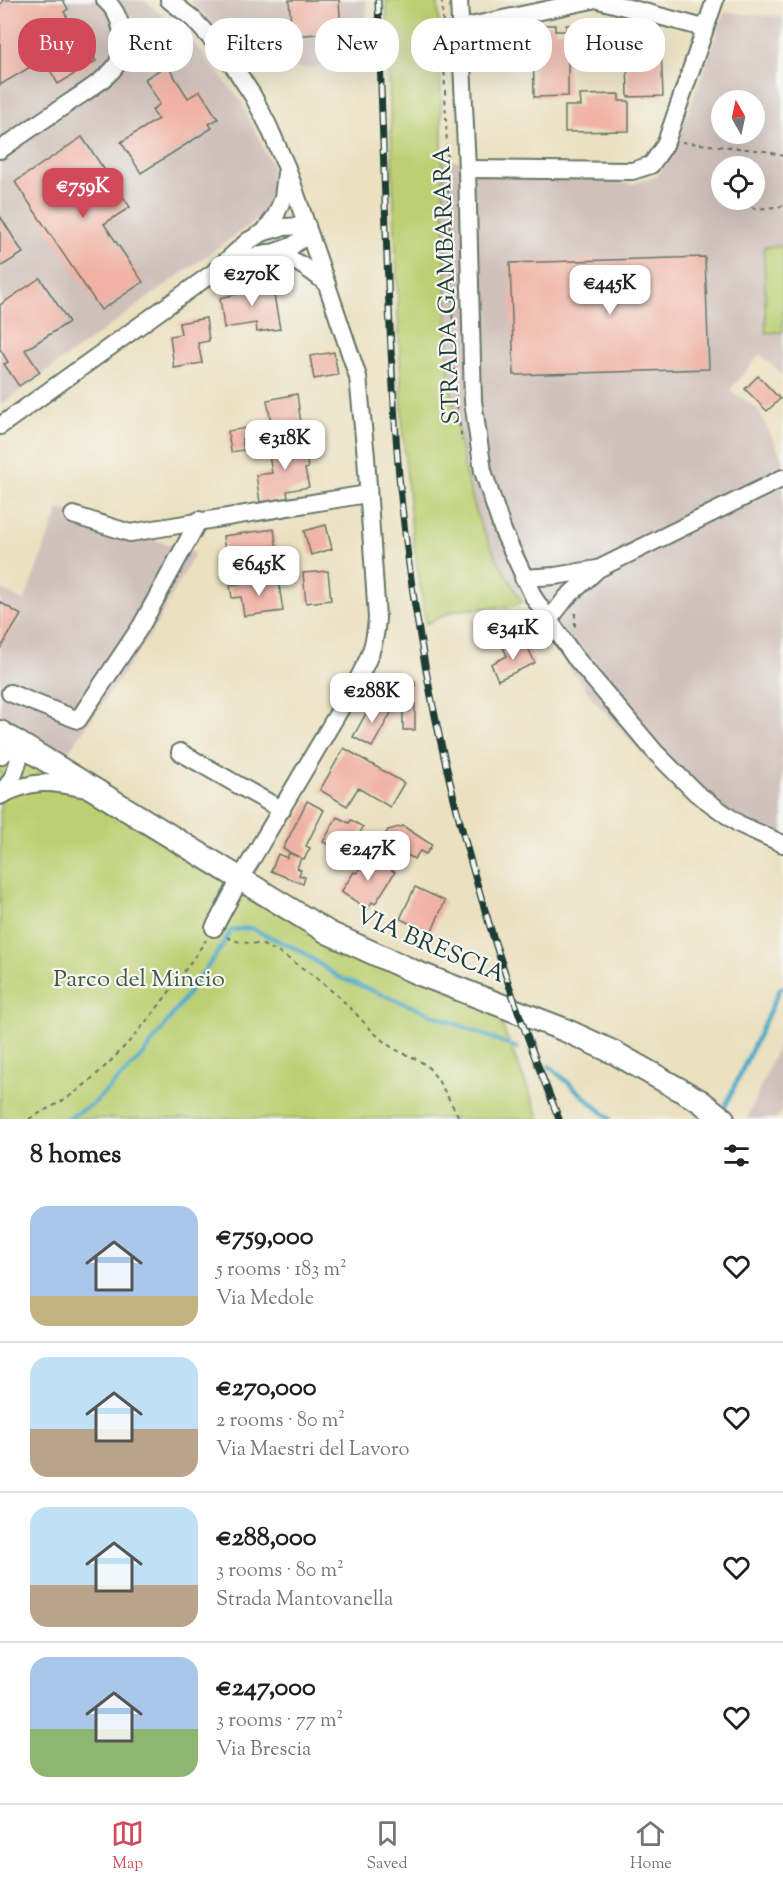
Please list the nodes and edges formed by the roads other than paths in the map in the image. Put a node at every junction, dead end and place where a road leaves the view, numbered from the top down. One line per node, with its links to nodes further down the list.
1 (105, 0): 11 (street)
2 (169, 0): 12 (street)
3 (459, 0): 7 (street, STRADA GAMBARARA)
4 (592, 0): 8 (street)
5 (599, 0): 9 (street)
6 (715, 0): 9 (street)
7 (460, 18)
8 (508, 18)
9 (704, 28): 13 (street)
10 (463, 72): 13 (street, STRADA GAMBARARA)
11 (0, 150)
12 (286, 168): 14 (street); 15 (street)
13 (467, 169): 25 (street, STRADA GAMBARARA)
14 (308, 230): 15 (street); 16 (street); 18 (street)
15 (264, 232): 17 (street)
16 (272, 253): 17 (street); 18 (street)
17 (214, 272): 19 (street)
18 (327, 285): 21 (street)
19 (0, 426)
20 (783, 478): 24 (street)
21 (367, 494): 23 (street); 32 (street)
22 (73, 515): 23 (street)
23 (199, 520): 27 (street)
24 (598, 569): 25 (street); 26 (street)
25 (523, 578): 26 (street, STRADA GAMBARARA)
26 (549, 620): 33 (street, STRADA GAMBARARA)
27 (10, 693)
28 (10, 744): 30 (main road, VIA BRESCIA); 31 (street)
29 (180, 752): 32 (street)
30 (99, 792): 31 (street); 34 (main road, VIA BRESCIA)
31 (0, 795)
32 (282, 810): 34 (street)
33 (783, 844)
34 (240, 879): 35 (street); 36 (main road, VIA BRESCIA)
35 (214, 928)
36 (723, 1119)

